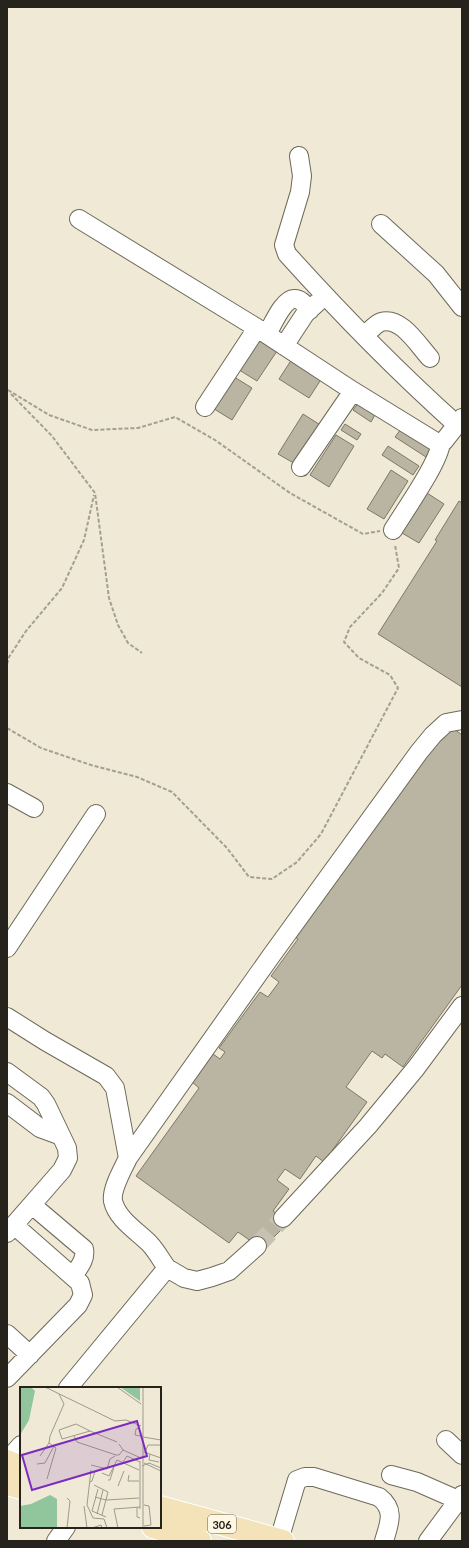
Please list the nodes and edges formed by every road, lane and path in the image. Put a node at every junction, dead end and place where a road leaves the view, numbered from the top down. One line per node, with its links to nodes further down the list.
1 (299, 156): 4 (street)
2 (78, 219): 7 (street)
3 (381, 224): 5 (street)
4 (325, 297): 6 (street); 8 (street)
5 (462, 307)
6 (310, 310): 7 (street); 9 (street)
7 (262, 331): 9 (street); 13 (street)
8 (364, 336): 10 (street); 14 (street)
9 (284, 346): 12 (street)
10 (430, 358)
11 (7, 390): 17 (path); 18 (path)
12 (353, 391): 15 (street); 16 (street)
13 (205, 407)
14 (459, 422): 15 (street)
15 (440, 443): 18 (street)
16 (301, 466)
17 (94, 494): 19 (path); 20 (path)
18 (393, 530): 22 (path)
19 (142, 653)
20 (7, 664)
21 (462, 720): 32 (street)
22 (7, 728)
23 (7, 793): 24 (street)
24 (34, 808)
25 (96, 814): 26 (street)
26 (7, 948)
27 (462, 1006): 34 (street)
28 (7, 1017): 32 (street)
29 (7, 1072): 31 (street)
30 (7, 1103): 31 (street)
31 (59, 1135): 33 (street)
32 (128, 1158): 37 (street)
33 (32, 1205): 35 (street); 38 (street)
34 (283, 1218)
35 (10, 1229): 38 (street)
36 (257, 1246): 37 (street)
37 (167, 1268): 42 (street)
38 (73, 1276): 40 (street)
39 (7, 1334): 40 (street)
40 (30, 1355): 41 (street)
41 (7, 1378)
42 (69, 1387)
43 (446, 1440): 45 (street)
44 (20, 1446): 46 (street)
45 (462, 1455)
46 (7, 1462): 47 (main road)
47 (20, 1468)
48 (391, 1475): 51 (street)
49 (7, 1484): 50 (main road)
50 (20, 1488)
51 (460, 1497): 57 (street)
52 (161, 1507): 54 (main road, 306)
53 (157, 1528): 55 (main road, 306)
54 (281, 1540): 56 (street)
55 (200, 1541)
56 (384, 1541)
57 (428, 1541)

